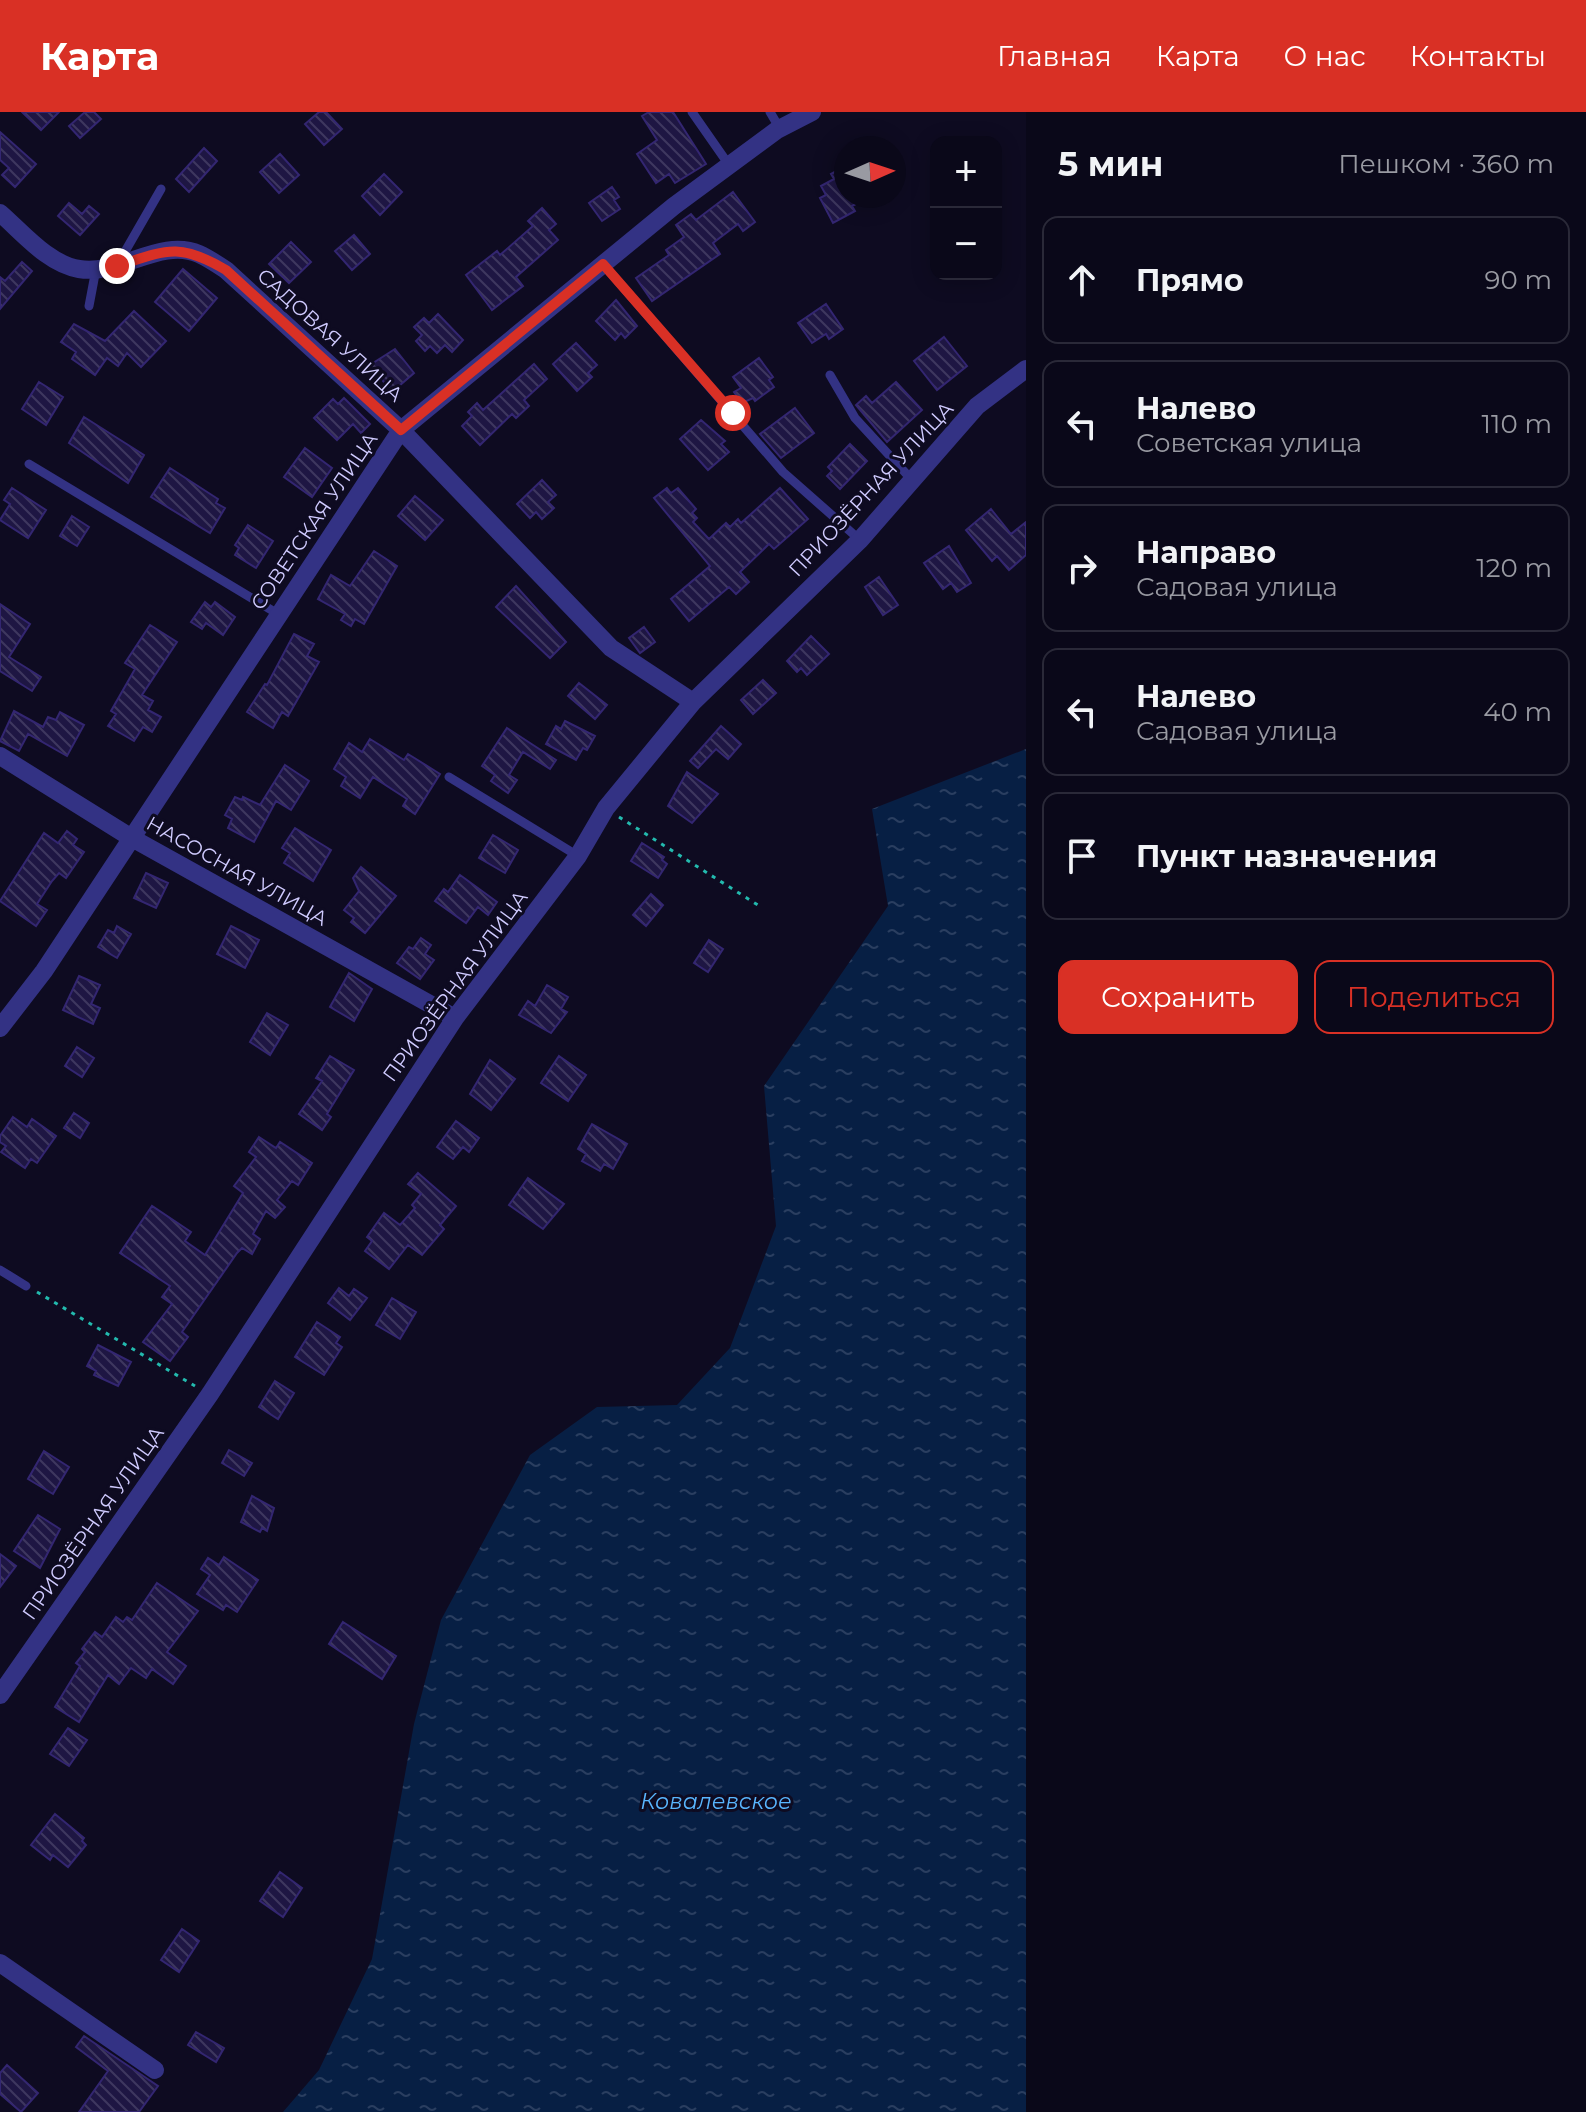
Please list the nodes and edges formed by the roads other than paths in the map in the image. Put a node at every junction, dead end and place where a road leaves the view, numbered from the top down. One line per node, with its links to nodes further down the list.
1 (692, 112): 5 (lane)
2 (770, 112): 4 (lane)
3 (812, 112): 4 (street, СОВЕТСКАЯ УЛИЦА)
4 (780, 129): 5 (street, СОВЕТСКАЯ УЛИЦА)
5 (729, 165): 8 (street, СОВЕТСКАЯ УЛИЦА)
6 (161, 189): 9 (lane)
7 (0, 213): 10 (street, САДОВАЯ УЛИЦА)
8 (603, 264): 14 (street, СОВЕТСКАЯ УЛИЦА); 17 (lane)
9 (117, 266): 10 (street, САДОВАЯ УЛИЦА); 14 (street, САДОВАЯ УЛИЦА)
10 (96, 269): 11 (lane)
11 (89, 306)
12 (1026, 369): 16 (street, ПРИОЗЁРНАЯ УЛИЦА)
13 (830, 375): 16 (lane)
14 (401, 430): 18 (street, СОВЕТСКАЯ УЛИЦА); 19 (street, САДОВАЯ УЛИЦА)
15 (29, 464): 18 (lane)
16 (912, 480): 17 (street, ПРИОЗЁРНАЯ УЛИЦА)
17 (860, 540): 19 (street, ПРИОЗЁРНАЯ УЛИЦА)
18 (278, 614): 22 (street, СОВЕТСКАЯ УЛИЦА)
19 (693, 702): 23 (street, ПРИОЗЁРНАЯ УЛИЦА)
20 (0, 756): 22 (street, НАСОСНАЯ УЛИЦА)
21 (449, 777): 23 (lane)
22 (130, 837): 24 (street, НАСОСНАЯ УЛИЦА); 25 (street, СОВЕТСКАЯ УЛИЦА)
23 (578, 856): 24 (street, ПРИОЗЁРНАЯ УЛИЦА)
24 (455, 1018): 28 (street, ПРИОЗЁРНАЯ УЛИЦА)
25 (0, 1028)
26 (0, 1270): 27 (lane)
27 (26, 1286)
28 (0, 1695)
29 (0, 1963): 30 (street)
30 (155, 2070)

